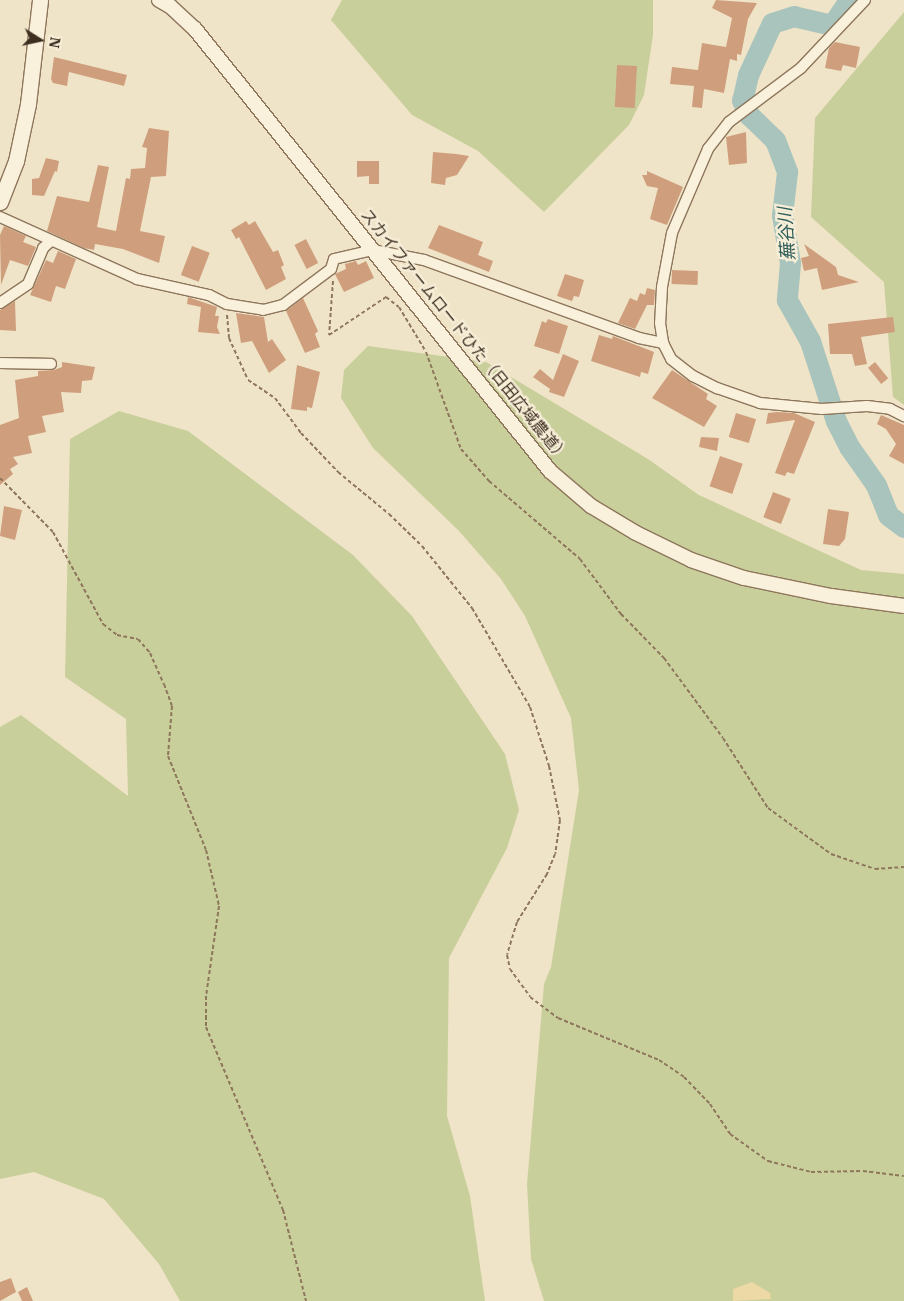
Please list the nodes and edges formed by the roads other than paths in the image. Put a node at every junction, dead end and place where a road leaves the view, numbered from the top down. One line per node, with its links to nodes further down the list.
1 (40, 0): 4 (main road)
2 (158, 0): 7 (street, スカイファームロードひた（日田広域農道）)
3 (865, 0): 9 (street)
4 (1, 198)
5 (0, 217): 6 (street)
6 (50, 242): 7 (street); 8 (street)
7 (373, 250): 9 (street); 13 (street, スカイファームロードひた（日田広域農道）)
8 (0, 303)
9 (663, 343): 12 (street)
10 (0, 363): 11 (street)
11 (51, 364)
12 (904, 416)
13 (904, 606)

